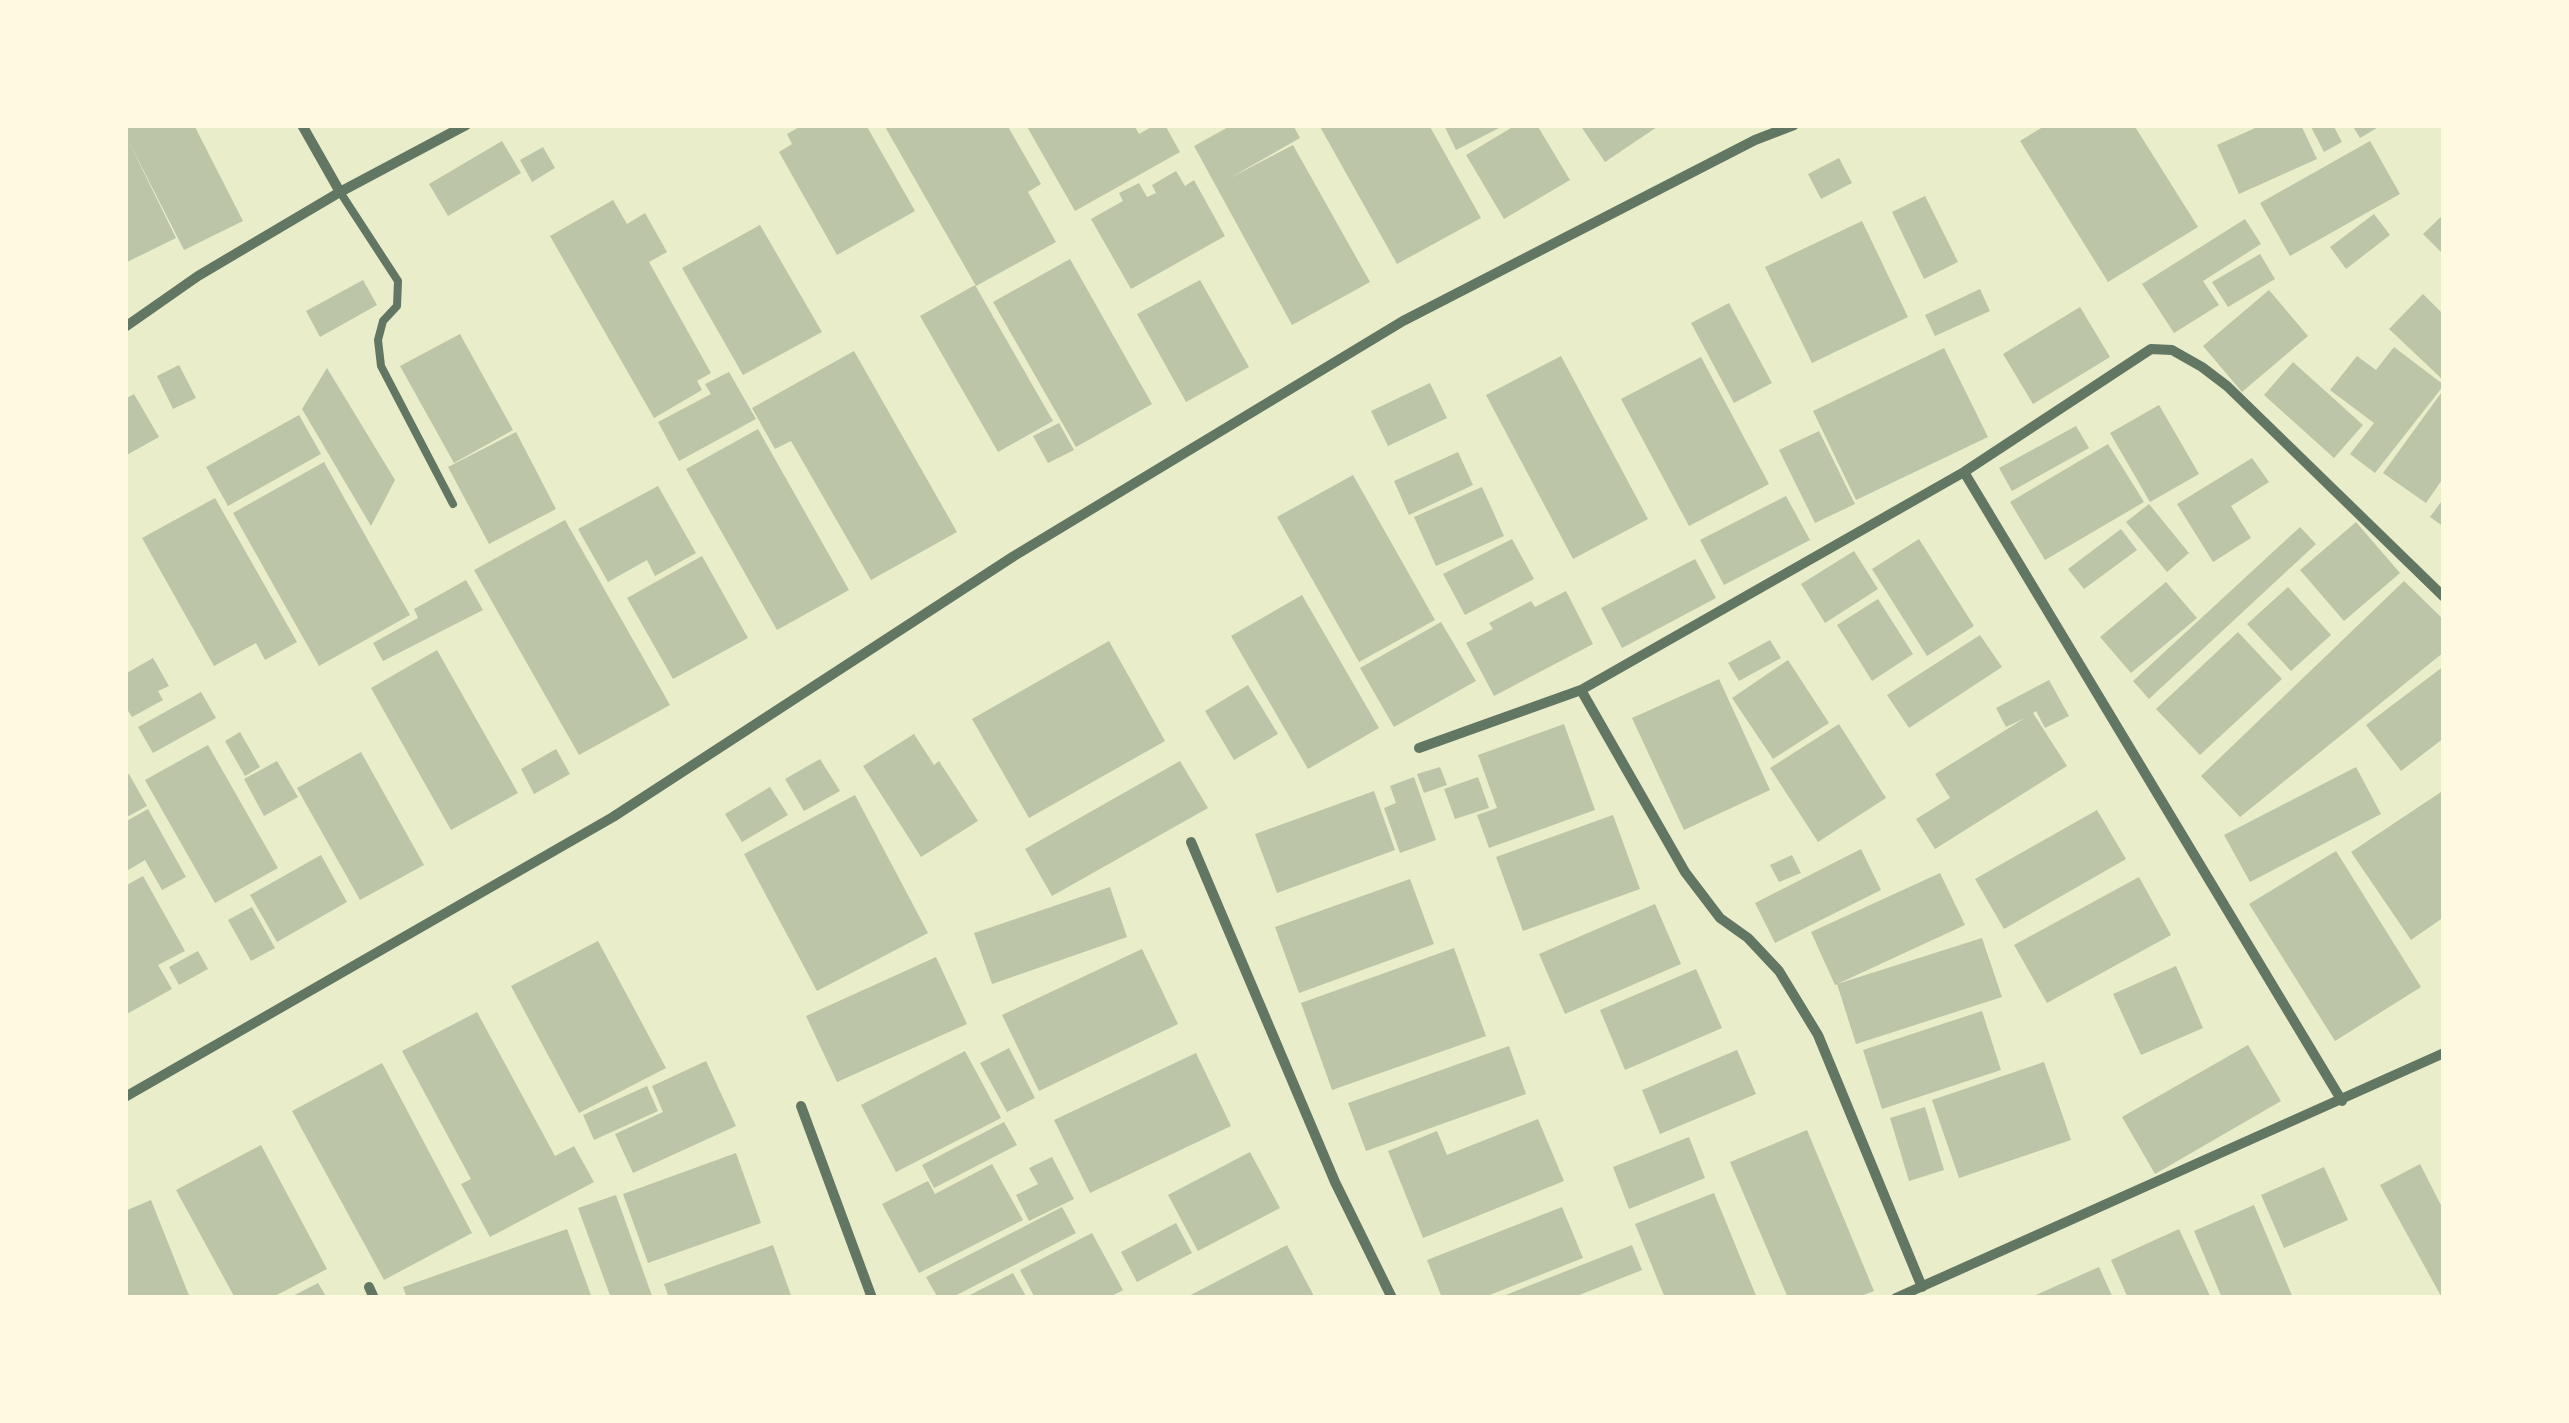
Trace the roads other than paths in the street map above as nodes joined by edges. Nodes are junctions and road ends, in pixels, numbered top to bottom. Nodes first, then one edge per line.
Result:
1 (302, 125) edge
2 (466, 125) edge
3 (1794, 125) edge
4 (340, 192) junction
5 (125, 327) edge
6 (1964, 472) junction
7 (453, 504) dead end
8 (2444, 597) edge
9 (1581, 690) junction
10 (1418, 748) dead end
11 (1191, 842) dead end
12 (2444, 1053) edge
13 (125, 1097) edge
14 (2342, 1101) junction
15 (800, 1106) dead end
16 (1922, 1287) junction
17 (872, 1298) edge
18 (1392, 1298) edge
19 (1896, 1298) edge

1 - 4 street
2 - 4 street
3 - 13 street
4 - 5 street
4 - 7 lane
6 - 8 street
6 - 9 street
6 - 14 street
9 - 10 street
9 - 16 street
11 - 18 street
12 - 14 street
14 - 16 street
15 - 17 street
16 - 19 street

